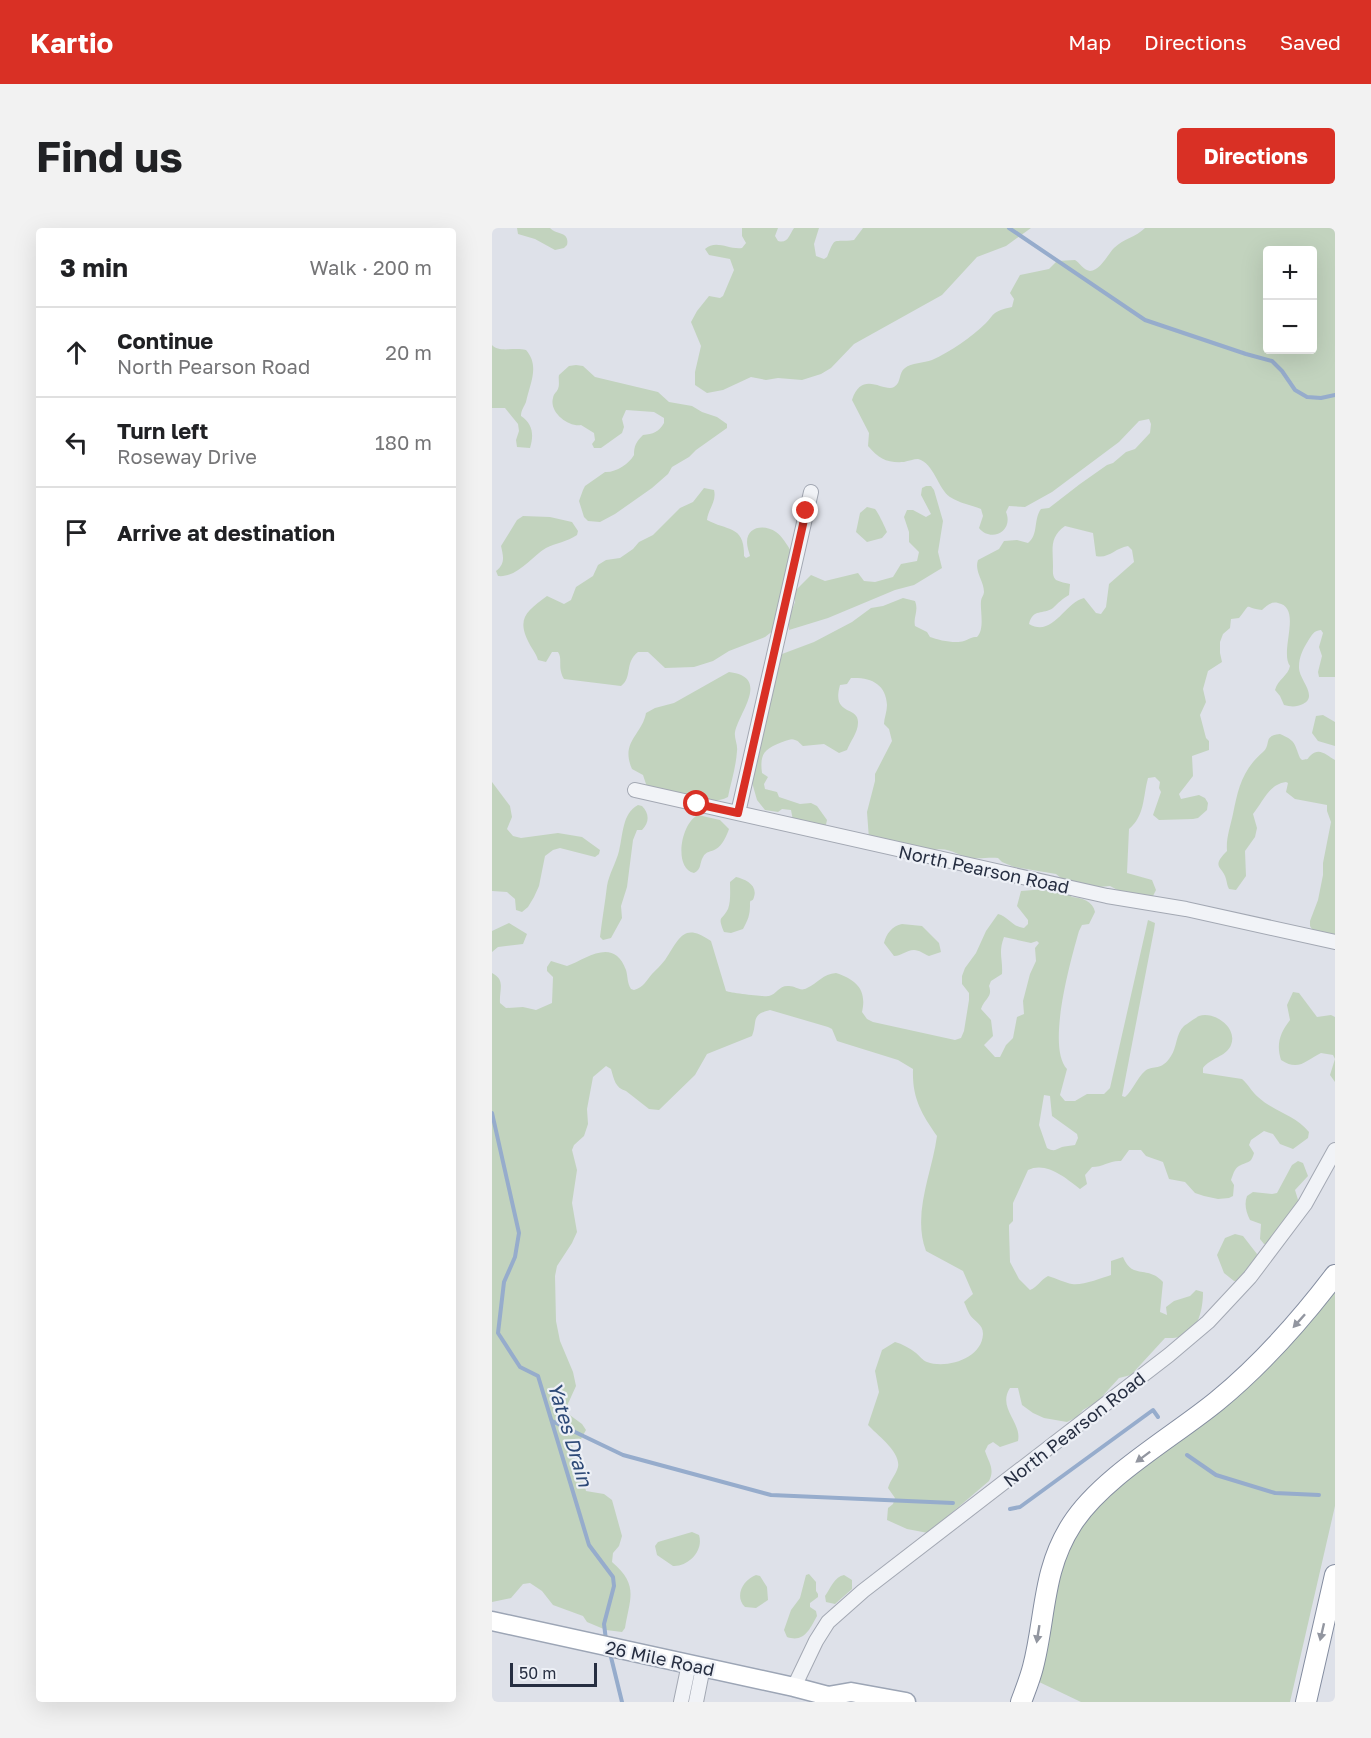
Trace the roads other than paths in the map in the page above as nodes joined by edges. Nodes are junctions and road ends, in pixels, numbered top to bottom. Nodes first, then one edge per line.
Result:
1 (811, 492) dead end
2 (635, 790) dead end
3 (738, 813) junction
4 (1335, 942) edge
5 (1335, 1150) edge
6 (1335, 1275) edge
7 (1335, 1575) edge
8 (492, 1621) edge
9 (696, 1666) junction
10 (794, 1687) junction
11 (833, 1699) edge
12 (681, 1702) edge
13 (696, 1702) edge
14 (906, 1702) edge
15 (1022, 1702) edge
16 (1306, 1702) edge

1 - 3 street
2 - 3 street, North Pearson Road
3 - 4 street, North Pearson Road
5 - 10 street, North Pearson Road
6 -> 15 highway
7 -> 16 highway
8 - 9 main road, 26 Mile Road
9 - 10 main road, 26 Mile Road
9 - 12 street
9 - 13 street
10 - 11 main road, 26 Mile Road
11 - 14 main road, 26 Mile Road

